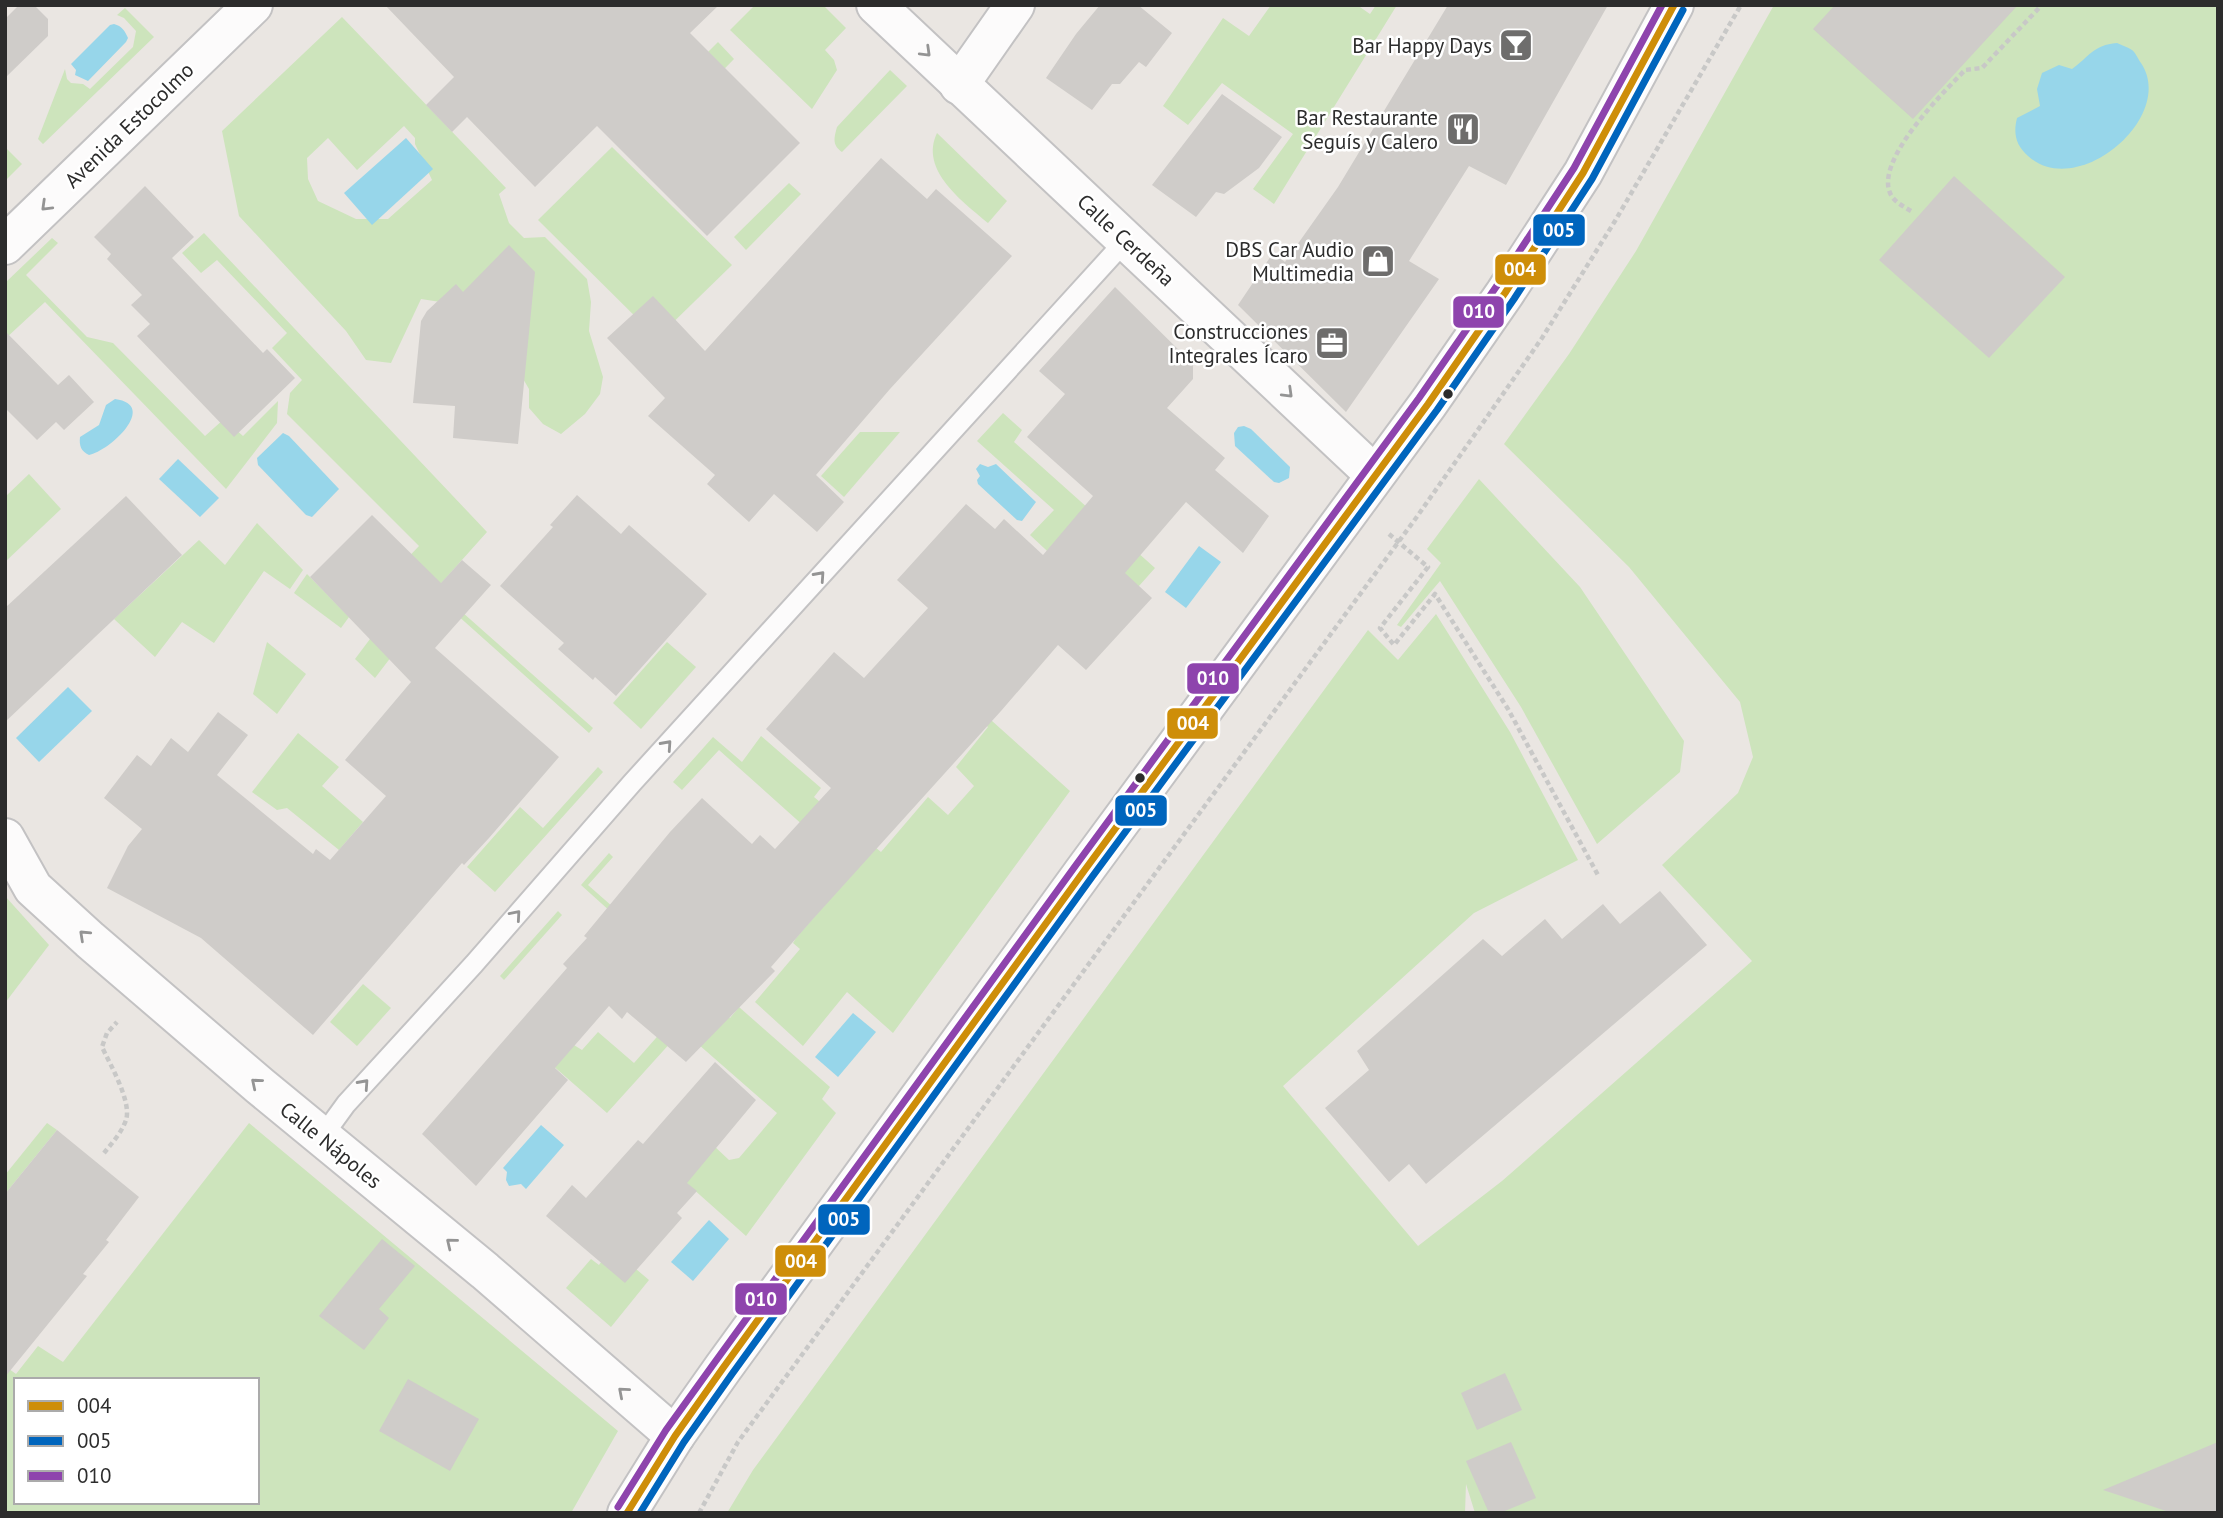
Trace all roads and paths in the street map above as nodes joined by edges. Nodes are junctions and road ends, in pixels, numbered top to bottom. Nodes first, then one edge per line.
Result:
1 (253, 5) edge
2 (876, 5) edge
3 (1015, 5) edge
4 (1674, 5) edge
5 (1741, 5) edge
6 (2039, 5) edge
7 (959, 85) junction
8 (1911, 211) dead end
9 (1126, 239) junction
10 (5, 245) edge
11 (1375, 475) junction
12 (1353, 505) junction
13 (1399, 542) junction
14 (5, 838) edge
15 (1599, 877) dead end
16 (144, 988) junction
17 (322, 1138) junction
18 (104, 1153) dead end
19 (675, 1436) junction
20 (627, 1513) edge
21 (699, 1513) edge

1 -> 10 street, Avenida Estocolmo
2 -> 7 street, Calle Cerdeña
3 - 7 street
4 - 11 street
5 - 13 path
6 - 8 path
7 - 9 street, Calle Cerdeña
9 -> 11 street, Calle Cerdeña
17 -> 9 lane
11 - 12 street
12 - 13 path
12 - 19 street
13 - 15 path
13 - 21 path
16 -> 14 street, Calle Nápoles
17 -> 16 street, Calle Nápoles
16 - 18 path
19 -> 17 street, Calle Nápoles
19 - 20 street

